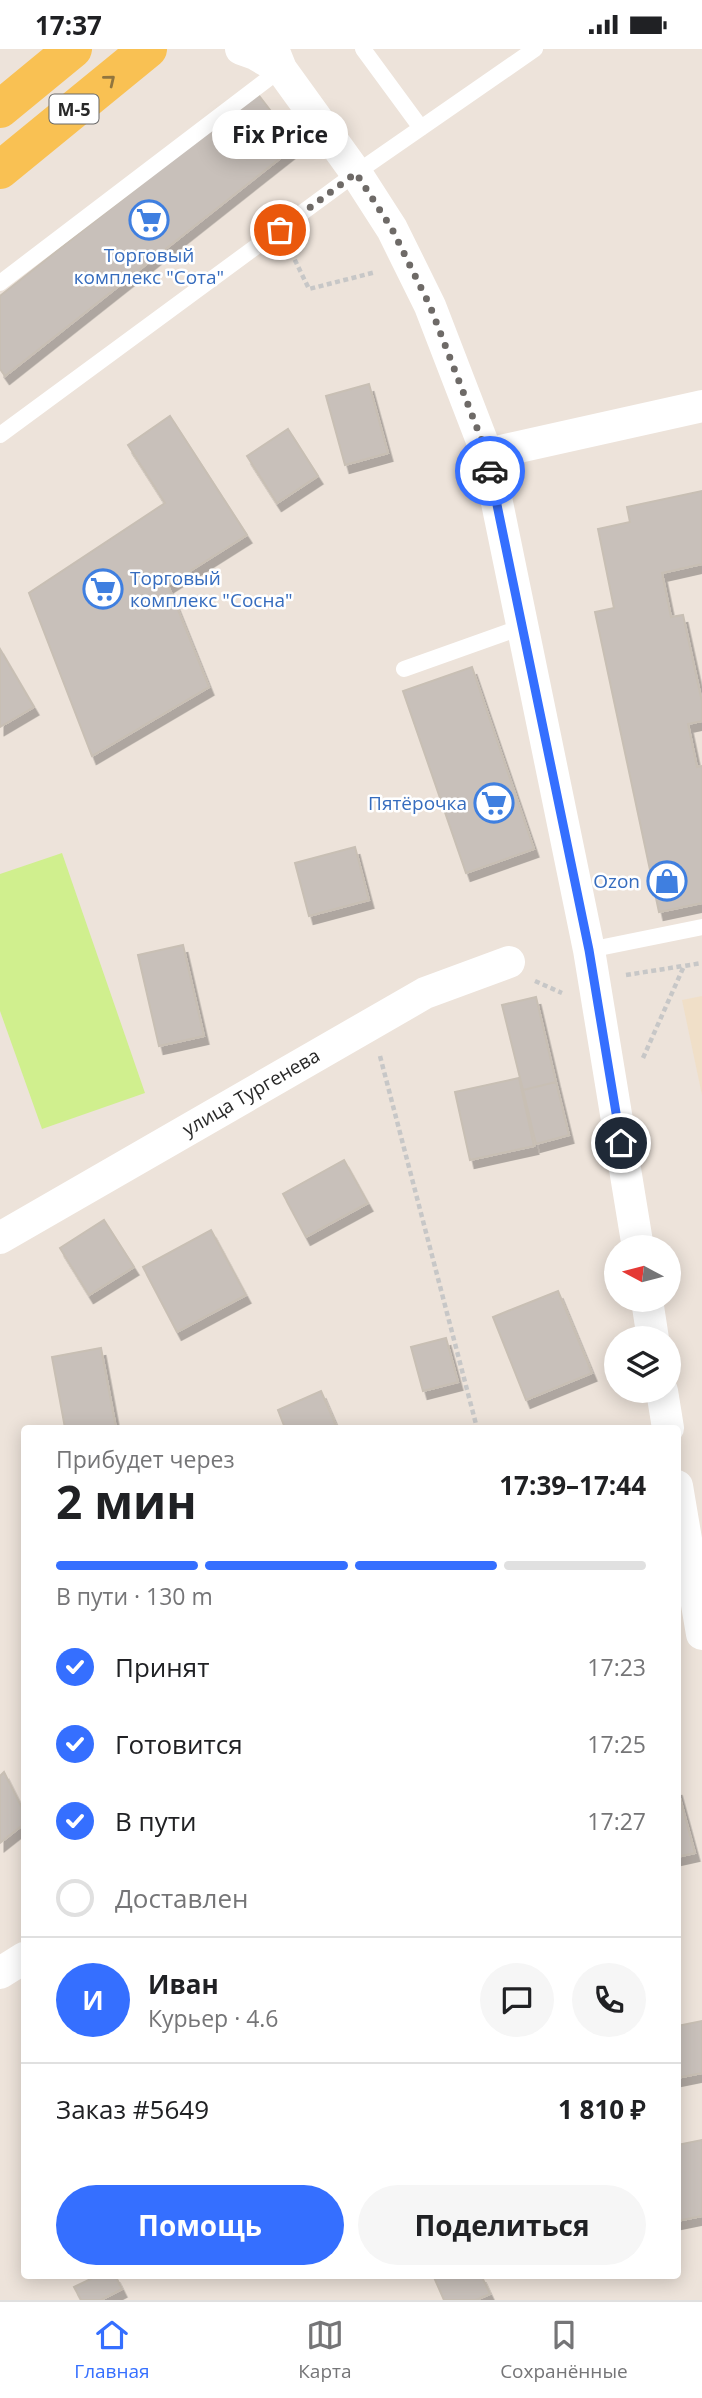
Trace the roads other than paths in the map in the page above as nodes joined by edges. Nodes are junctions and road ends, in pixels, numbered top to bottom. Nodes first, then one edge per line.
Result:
1 (73, 49) edge
2 (148, 49) edge
3 (241, 49) edge
4 (363, 49) edge
5 (535, 49) edge
6 (277, 59) edge
7 (0, 109) edge
8 (421, 128) junction
9 (0, 170) edge
10 (356, 173) junction
11 (0, 283) edge
12 (702, 406) edge
13 (0, 435) edge
14 (487, 454) junction
15 (522, 627) junction
16 (404, 669) dead end
17 (702, 927) edge
18 (589, 950) junction
19 (509, 962) road end
20 (636, 1235) edge
21 (0, 1238) edge
22 (664, 1403) edge
23 (668, 1425) edge
24 (681, 1503) edge
25 (697, 1569) edge
26 (702, 1634) edge
27 (21, 1960) edge
28 (0, 1973) edge

1 - 7 main road, М-5
9 -> 2 main road, М-5
3 - 6 street
4 - 8 lane
5 - 8 lane
6 - 10 street
6 - 11 lane
8 - 10 lane
10 - 13 lane
10 - 14 street
12 - 14 street
14 - 15 street
15 - 16 lane
15 - 18 street
17 - 18 lane
18 - 20 street
19 - 21 street, улица Тургенева
22 - 23 street
24 - 25 street
25 - 26 street
27 - 28 street

